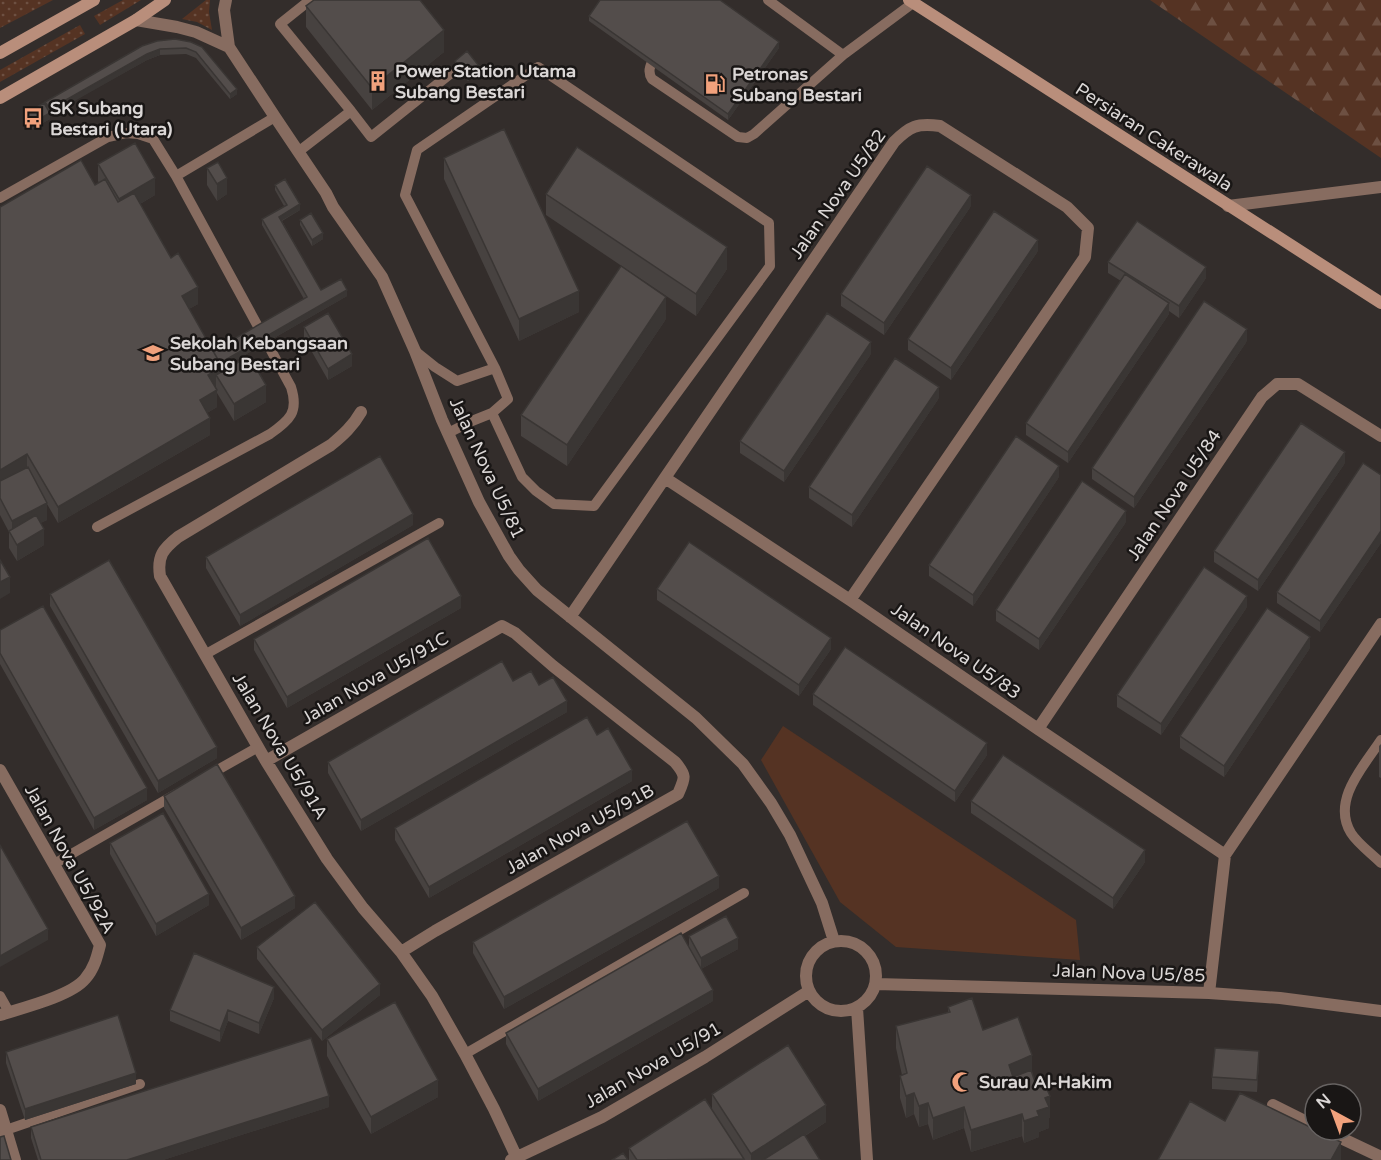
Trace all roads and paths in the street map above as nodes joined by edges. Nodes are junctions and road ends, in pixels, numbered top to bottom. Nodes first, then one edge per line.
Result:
1 (94, 0) edge
2 (165, 0) edge
3 (226, 0) edge
4 (310, 0) edge
5 (768, 0) edge
6 (911, 2) edge
7 (136, 20) junction
8 (664, 39) edge
9 (229, 47) junction
10 (0, 53) edge
11 (843, 55) junction
12 (450, 74) dead end
13 (0, 98) edge
14 (351, 111) junction
15 (275, 117) junction
16 (298, 152) junction
17 (176, 176) junction
18 (1381, 187) edge
19 (0, 198) edge
20 (1228, 206) junction
21 (1381, 303) edge
22 (415, 351) junction
23 (495, 368) junction
24 (361, 412) dead end
25 (492, 413) junction
26 (448, 433) junction
27 (1381, 436) edge
28 (665, 478) junction
29 (439, 523) dead end
30 (97, 527) dead end
31 (850, 600) junction
32 (570, 617) junction
33 (1381, 624) edge
34 (502, 626) joint
35 (206, 654) junction
36 (1038, 729) junction
37 (1381, 740) edge
38 (258, 747) junction
39 (266, 761) junction
40 (0, 770) edge
41 (197, 782) edge
42 (186, 788) edge
43 (1225, 855) junction
44 (1381, 863) edge
45 (54, 864) junction
46 (744, 894) dead end
47 (834, 941) junction
48 (401, 952) junction
49 (876, 984) junction
50 (808, 992) junction
51 (1209, 993) junction
52 (0, 996) edge
53 (856, 1008) junction
54 (1381, 1011) edge
55 (5, 1014) edge
56 (465, 1054) junction
57 (140, 1084) dead end
58 (1273, 1105) dead end
59 (0, 1110) edge
60 (1303, 1120) edge
61 (3, 1131) edge
62 (1349, 1142) edge
63 (1381, 1157) edge
64 (514, 1159) edge
65 (15, 1160) edge
66 (867, 1160) edge

1 - 10 street
2 - 7 street
3 - 9 street
4 - 14 lane
5 - 11 lane
6 - 11 lane
6 - 20 street, Persiaran Cakerawala
7 - 9 street
7 - 13 street
8 - 11 lane
9 - 15 street, Jalan Nova U5/81
12 - 14 lane
14 - 16 lane
15 - 16 street, Jalan Nova U5/81
15 - 17 lane
16 - 22 street, Jalan Nova U5/81
17 - 19 lane
17 - 30 lane
18 - 20 street
20 - 21 street, Persiaran Cakerawala
22 - 23 lane
22 - 26 street, Jalan Nova U5/81
23 - 25 lane
23 - 25 lane
24 - 35 street, Jalan Nova U5/91A
25 - 26 lane
26 - 32 street, Jalan Nova U5/81
27 - 36 street, Jalan Nova U5/84
28 - 31 street, Jalan Nova U5/83
28 - 31 street, Jalan Nova U5/82
28 - 32 street, Jalan Nova U5/82
29 - 35 lane
31 - 36 street, Jalan Nova U5/83
32 - 47 street, Jalan Nova U5/81
33 - 43 street
34 - 39 street, Jalan Nova U5/91C
34 - 48 street, Jalan Nova U5/91B
35 - 38 street, Jalan Nova U5/91A
36 - 43 street, Jalan Nova U5/83
37 - 44 lane
38 - 39 street, Jalan Nova U5/91A
38 - 41 lane
39 - 48 street, Jalan Nova U5/91A
40 - 45 street, Jalan Nova U5/92A
42 - 45 lane
43 - 51 street
45 - 55 street, Jalan Nova U5/92A
46 - 56 lane
47 - 49 street
47 - 50 street
48 - 56 street, Jalan Nova U5/91A
49 - 51 street, Jalan Nova U5/85
49 - 53 street
50 - 53 street
50 - 64 street, Jalan Nova U5/91
51 - 54 street, Jalan Nova U5/85
52 - 55 lane
53 - 66 street
56 - 64 street, Jalan Nova U5/91A
57 - 61 lane
58 - 60 street
59 - 61 street
61 - 65 street
62 - 63 street

